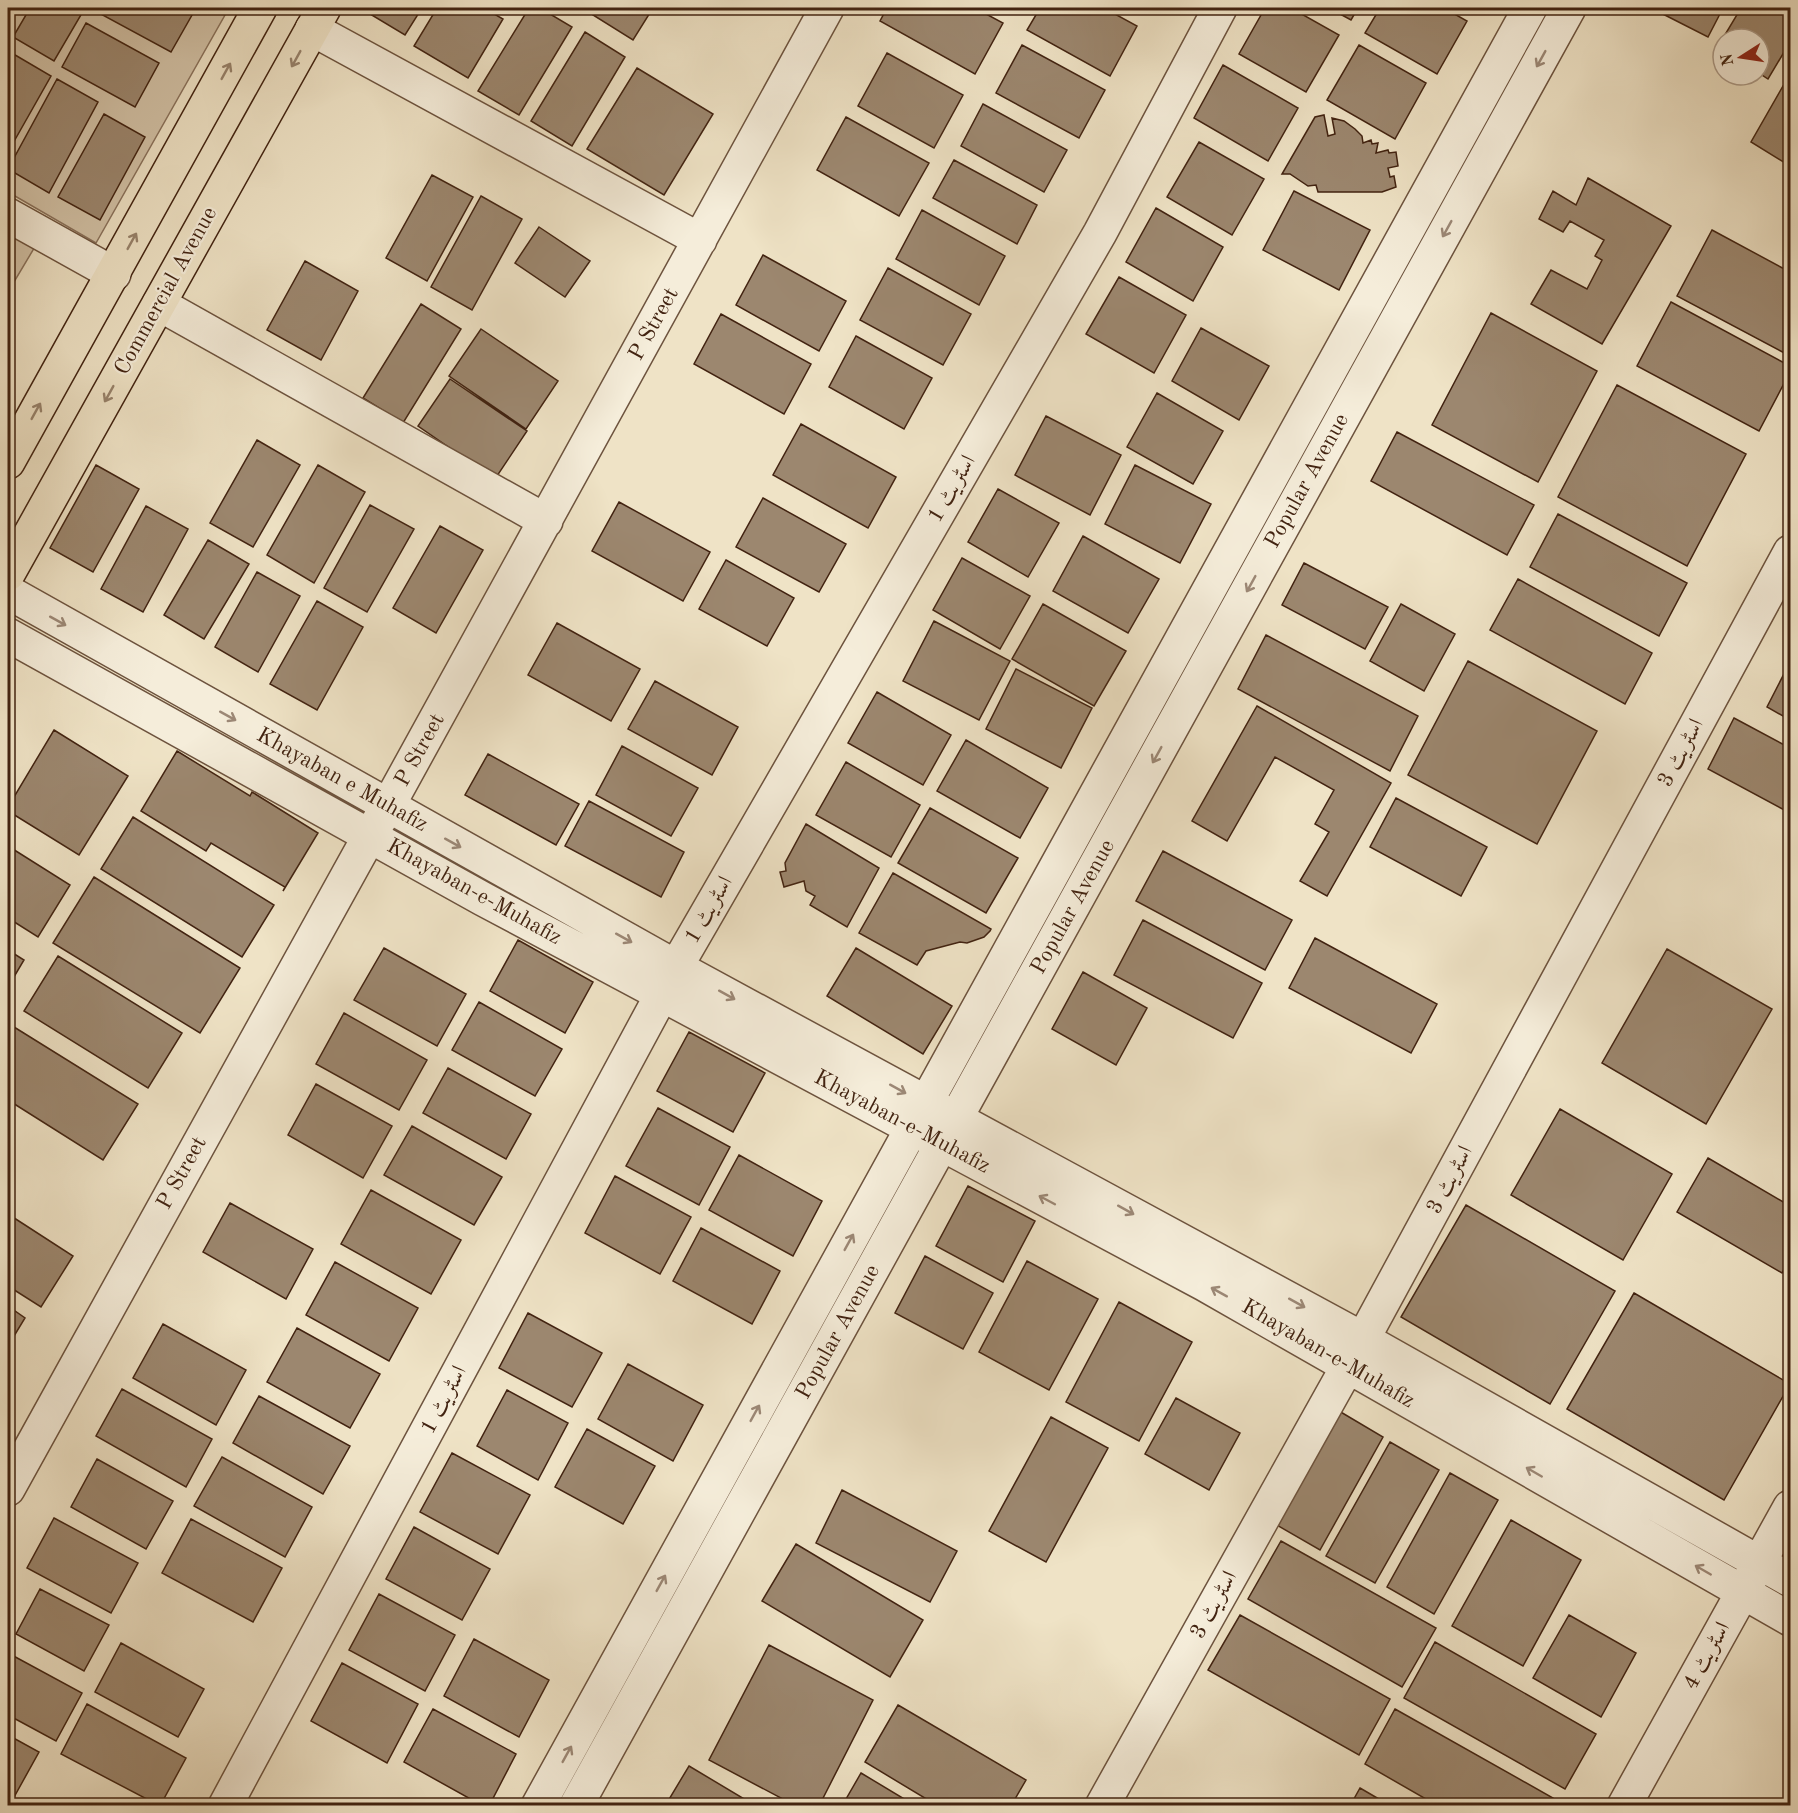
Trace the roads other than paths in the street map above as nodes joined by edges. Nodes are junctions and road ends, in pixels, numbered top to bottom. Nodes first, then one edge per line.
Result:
1 (260, 8) edge
2 (827, 8) edge
3 (1220, 8) edge
4 (1530, 8) edge
5 (1569, 8) edge
6 (318, 18) edge
7 (8, 215) edge
8 (700, 240) junction
9 (114, 274) junction
10 (159, 303) junction
11 (8, 462) edge
12 (546, 521) junction
13 (1791, 552) edge
14 (8, 574) edge
15 (8, 592) edge
16 (8, 635) edge
17 (388, 807) junction
18 (370, 835) junction
19 (669, 981) junction
20 (919, 1116) junction
21 (950, 1131) junction
22 (1356, 1352) junction
23 (8, 1489) edge
24 (1791, 1507) edge
25 (1759, 1563) junction
26 (1791, 1580) edge
27 (1743, 1593) junction
28 (1791, 1619) edge
29 (225, 1806) edge
30 (538, 1806) edge
31 (576, 1806) edge
32 (1102, 1806) edge
33 (1624, 1806) edge

9 -> 1 main road
2 - 8 street, P Street
3 - 19 street, اسٹریٹ 1
4 - 20 street, Popular Avenue
5 -> 21 street, Popular Avenue
6 - 8 street
6 -> 10 main road, Commercial Avenue
7 - 9 street
8 - 12 street, P Street
11 -> 9 main road
10 - 12 street
10 -> 14 main road, Commercial Avenue
12 - 17 street, P Street
13 - 22 street, اسٹریٹ 3
15 -> 17 street, Khayaban e Muhafiz
16 - 18 street, Khayaban-e-Muhafiz
17 - 18 street, P Street
17 -> 19 street, Khayaban e Muhafiz
18 - 19 street, Khayaban-e-Muhafiz
18 - 23 street, P Street
19 - 20 street, Khayaban-e-Muhafiz
19 - 29 street, اسٹریٹ 1
20 - 21 street, Khayaban-e-Muhafiz
30 -> 20 street, Popular Avenue
21 - 22 street, Khayaban-e-Muhafiz
21 - 31 street, Popular Avenue
22 - 25 street, Khayaban-e-Muhafiz
27 -> 22 street, Khayaban-e-Muhafiz
22 - 32 street, اسٹریٹ 3
24 - 25 street, اسٹریٹ 4
25 - 26 street, Khayaban-e-Muhafiz
25 - 27 street, اسٹریٹ 4
27 - 28 street, Khayaban-e-Muhafiz
27 - 33 street, اسٹریٹ 4

